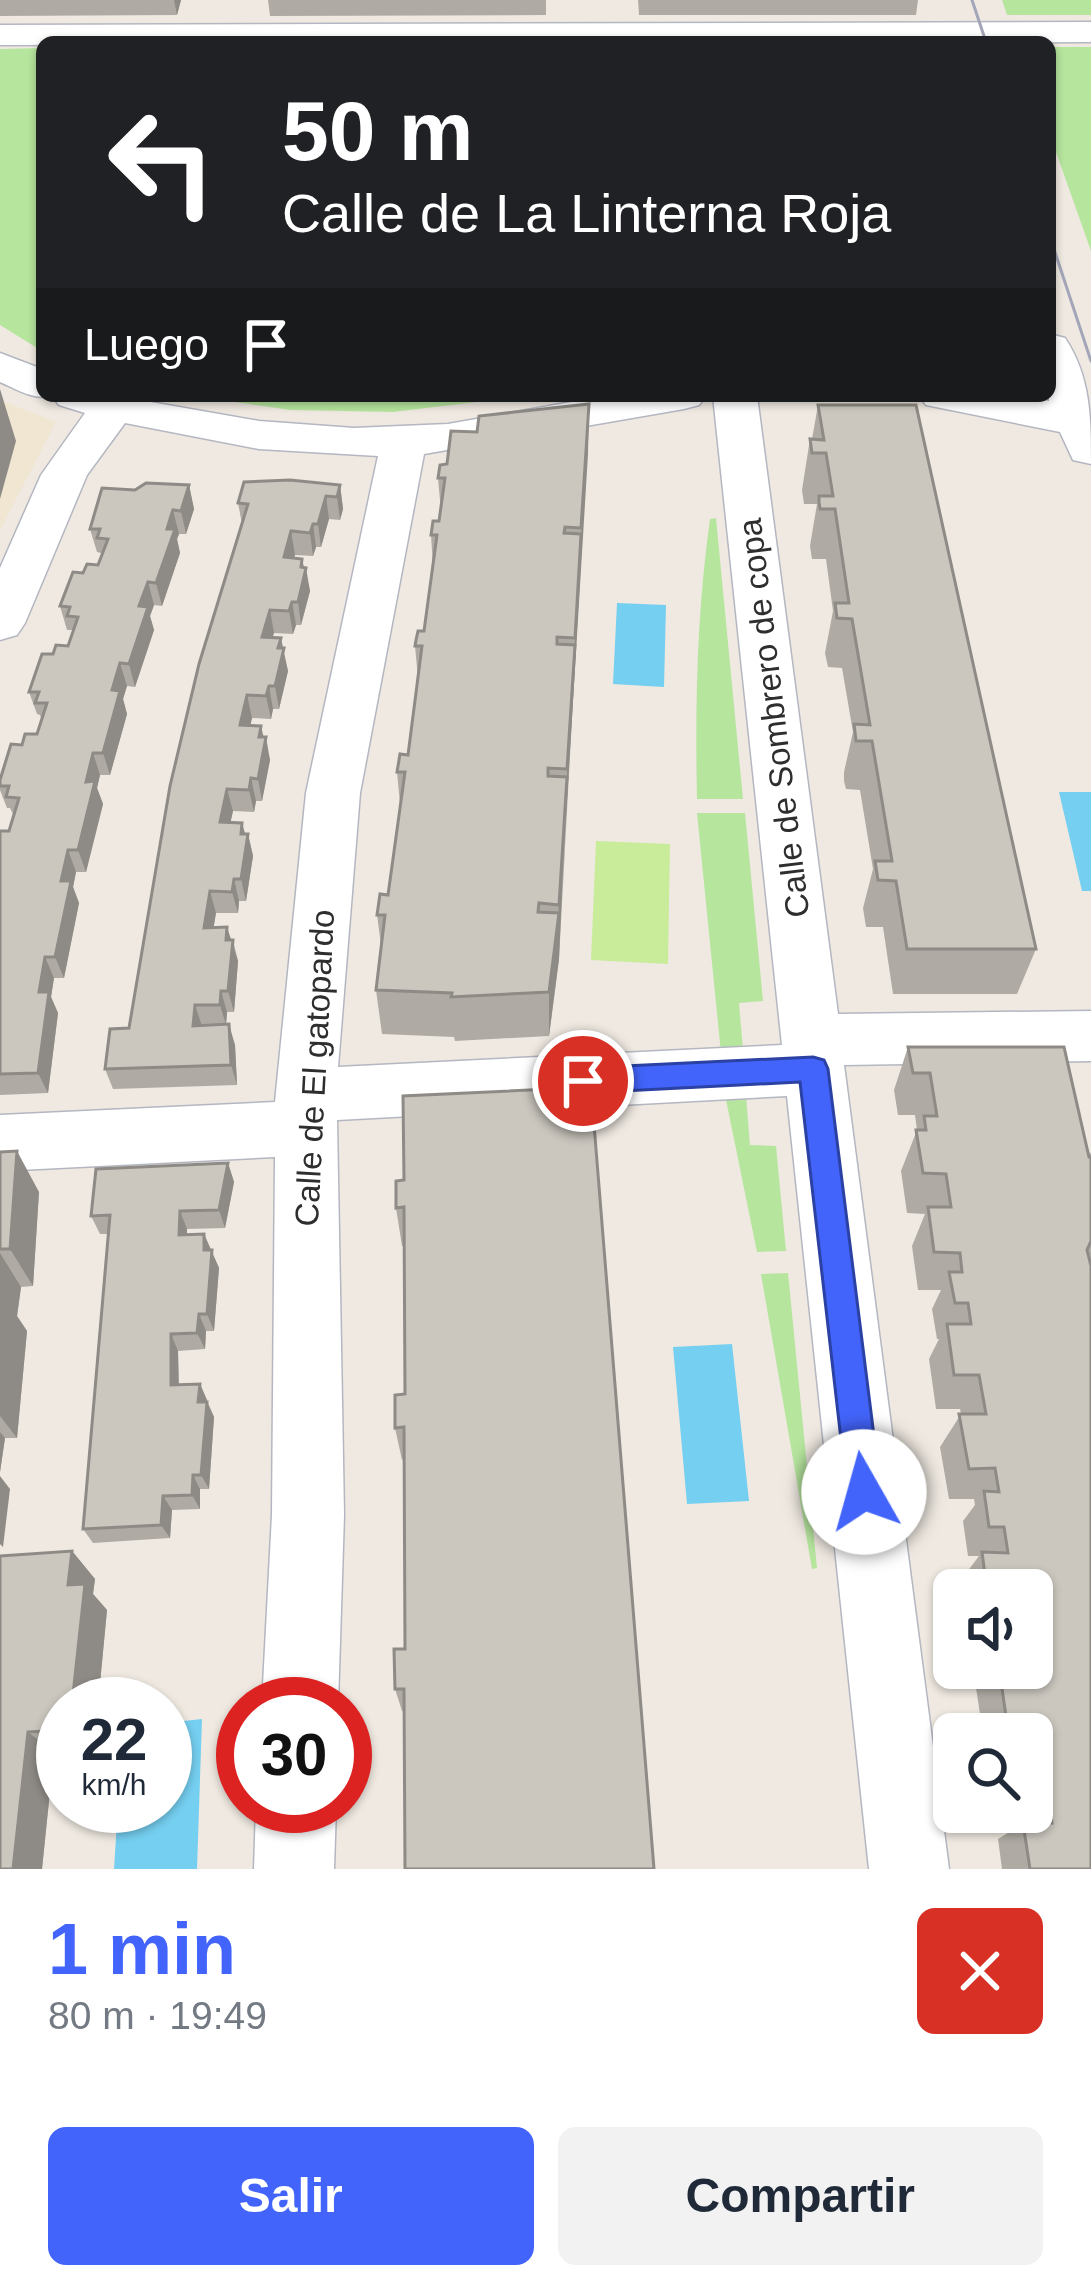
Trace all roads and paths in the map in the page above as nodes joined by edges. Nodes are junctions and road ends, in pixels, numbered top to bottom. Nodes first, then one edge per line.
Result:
1 (229, 0) edge
2 (589, 17) edge
3 (952, 25) edge
4 (1091, 32) edge
5 (0, 35) edge
6 (73, 36) edge
7 (220, 36) edge
8 (254, 36) edge
9 (1056, 361) edge
10 (0, 365) edge
11 (36, 382) edge
12 (104, 402) edge
13 (113, 402) edge
14 (652, 402) edge
15 (736, 402) edge
16 (963, 402) edge
17 (1087, 435) edge
18 (404, 440) junction
19 (0, 623) edge
20 (1091, 1036) edge
21 (812, 1054) junction
22 (306, 1111) junction
23 (0, 1143) edge
24 (301, 1677) edge
25 (295, 1833) edge
26 (294, 1869) edge
27 (909, 1869) edge

1 - 7 street
2 - 3 street
2 - 8 street
3 - 4 street
5 - 6 street
9 - 17 street
10 - 11 street
12 - 19 street
13 - 18 street
14 - 18 street
15 - 21 street, Calle de Sombrero de copa
16 - 17 street
18 - 22 street, Calle de El gatopardo
20 - 21 street
21 - 22 street
21 - 27 street, Calle de Sombrero de copa
22 - 23 street
22 - 24 street, Calle de El gatopardo
25 - 26 street

